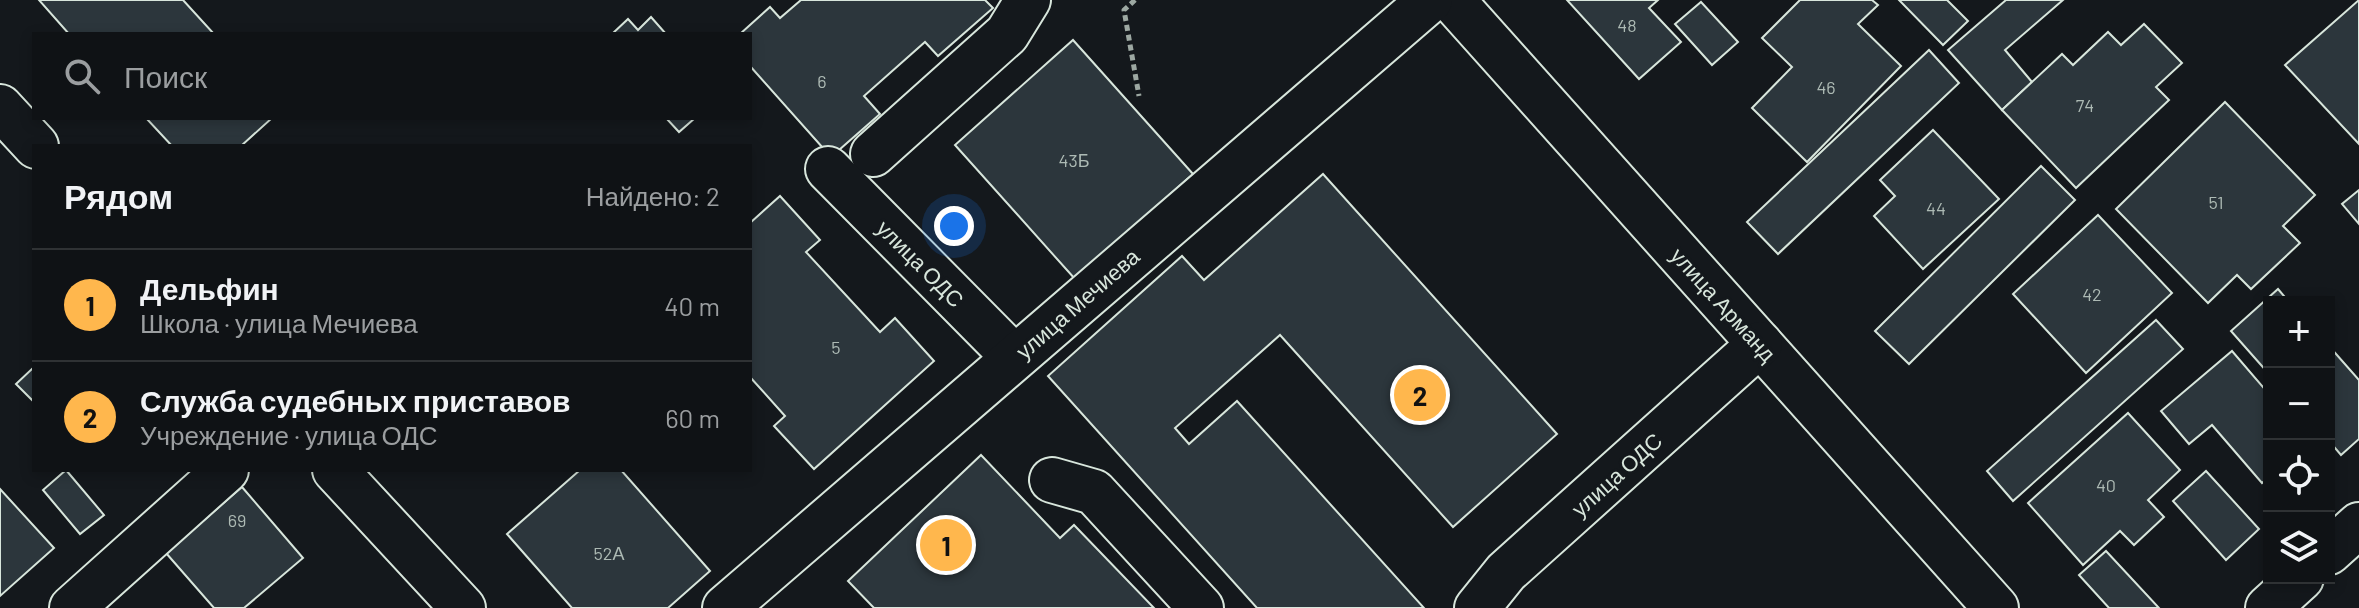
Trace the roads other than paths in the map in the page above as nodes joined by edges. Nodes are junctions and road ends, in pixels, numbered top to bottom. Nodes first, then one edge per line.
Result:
1 (1028, 0) edge
2 (1430, 0) edge
3 (1452, 0) edge
4 (0, 107) edge
5 (34, 144) edge
6 (873, 154) dead end
7 (828, 169) dead end
8 (1760, 344) junction
9 (1014, 357) junction
10 (224, 472) edge
11 (337, 472) edge
12 (1052, 480) dead end
13 (2359, 525) edge
14 (2335, 547) edge
15 (2294, 584) edge
16 (72, 608) edge
17 (463, 608) edge
18 (725, 608) edge
19 (1201, 608) edge
20 (1477, 608) edge
21 (1996, 608) edge
22 (2268, 608) edge

1 - 6 street
2 - 9 street, улица Мечиева
3 - 8 street, улица Арманд
4 - 5 street
7 - 9 street, улица ОДС
8 - 20 street, улица ОДС
8 - 21 street, улица Арманд
9 - 18 street, улица Мечиева
10 - 16 street
11 - 17 street
12 - 19 street
13 - 14 street
15 - 22 street

